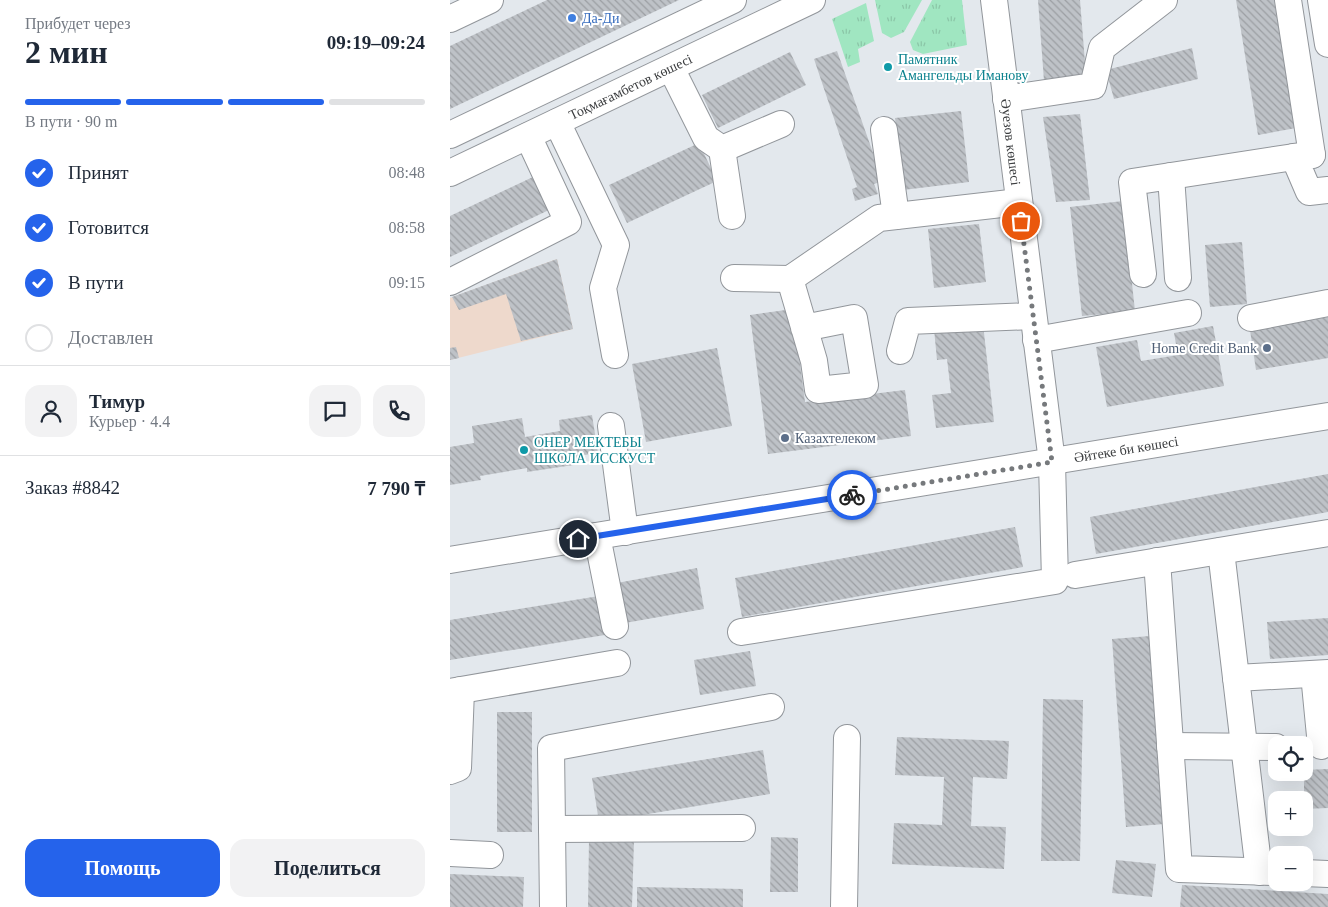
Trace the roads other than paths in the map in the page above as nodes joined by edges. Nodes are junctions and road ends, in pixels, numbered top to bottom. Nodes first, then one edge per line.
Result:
1 (812, 0) edge
2 (994, 0) edge
3 (1164, 0) edge
4 (1288, 0) edge
5 (1321, 0) edge
6 (730, 1) edge
7 (480, 2) edge
8 (450, 19) edge
9 (1328, 44) edge
10 (671, 68) junction
11 (1006, 99) junction
12 (557, 122) junction
13 (781, 124) dead end
14 (884, 130) dead end
15 (450, 135) edge
16 (528, 136) junction
17 (722, 149) junction
18 (1312, 155) edge
19 (450, 173) edge
20 (1171, 176) junction
21 (1328, 190) edge
22 (1019, 202) junction
23 (732, 216) dead end
24 (896, 216) junction
25 (1143, 274) dead end
26 (734, 278) dead end
27 (1178, 278) dead end
28 (790, 279) junction
29 (450, 282) edge
30 (1328, 304) edge
31 (1188, 313) dead end
32 (1251, 318) dead end
33 (804, 328) dead end
34 (1035, 328) junction
35 (900, 351) dead end
36 (615, 355) dead end
37 (1328, 416) edge
38 (611, 426) dead end
39 (1052, 462) junction
40 (625, 532) junction
41 (1328, 533) edge
42 (597, 536) junction
43 (1221, 551) junction
44 (450, 560) edge
45 (1157, 561) junction
46 (1075, 575) dead end
47 (615, 626) dead end
48 (741, 632) dead end
49 (617, 663) dead end
50 (1321, 674) edge
51 (1236, 678) junction
52 (455, 691) edge
53 (771, 707) dead end
54 (847, 738) dead end
55 (1170, 746) junction
56 (1317, 746) edge
57 (1244, 747) junction
58 (1268, 747) edge
59 (450, 771) edge
60 (742, 828) dead end
61 (552, 829) junction
62 (450, 853) edge
63 (490, 855) dead end
64 (1268, 872) edge
65 (1313, 873) edge
66 (1328, 874) edge
67 (553, 907) edge
68 (844, 907) edge

1 - 10 street, Тоқмағамбетов көшесі
2 - 11 street, Әуезов көшесі
3 - 11 street
4 - 18 street
5 - 9 street
6 - 15 street
7 - 8 street
10 - 12 street, Тоқмағамбетов көшесі
10 - 17 street
11 - 22 street, Әуезов көшесі
12 - 16 street, Тоқмағамбетов көшесі
12 - 36 street
13 - 17 street
14 - 24 street
16 - 19 street, Тоқмағамбетов көшесі
16 - 29 street
17 - 23 street
18 - 20 street
18 - 21 street
20 - 25 street
20 - 27 street
22 - 24 street
22 - 34 street, Әуезов көшесі
24 - 28 street
26 - 28 street
28 - 33 street
30 - 32 street
31 - 34 street
34 - 35 street
34 - 39 street, Әуезов көшесі
37 - 39 street, Әйтеке би көшесі
38 - 40 street
39 - 40 street, Әйтеке би көшесі
39 - 48 street, Әуезов көшесі
40 - 42 street, Әйтеке би көшесі
41 - 43 street
42 - 44 street, Әйтеке би көшесі
42 - 47 street
43 - 45 street
43 - 51 street
45 - 46 street
45 - 55 street
49 - 52 street
50 - 51 street
50 - 56 street
51 - 57 street
52 - 59 street
53 - 61 street
54 - 68 street
55 - 57 street
55 - 64 street
57 - 58 street
57 - 64 street
60 - 61 street
61 - 67 street
62 - 63 street
65 - 66 street

